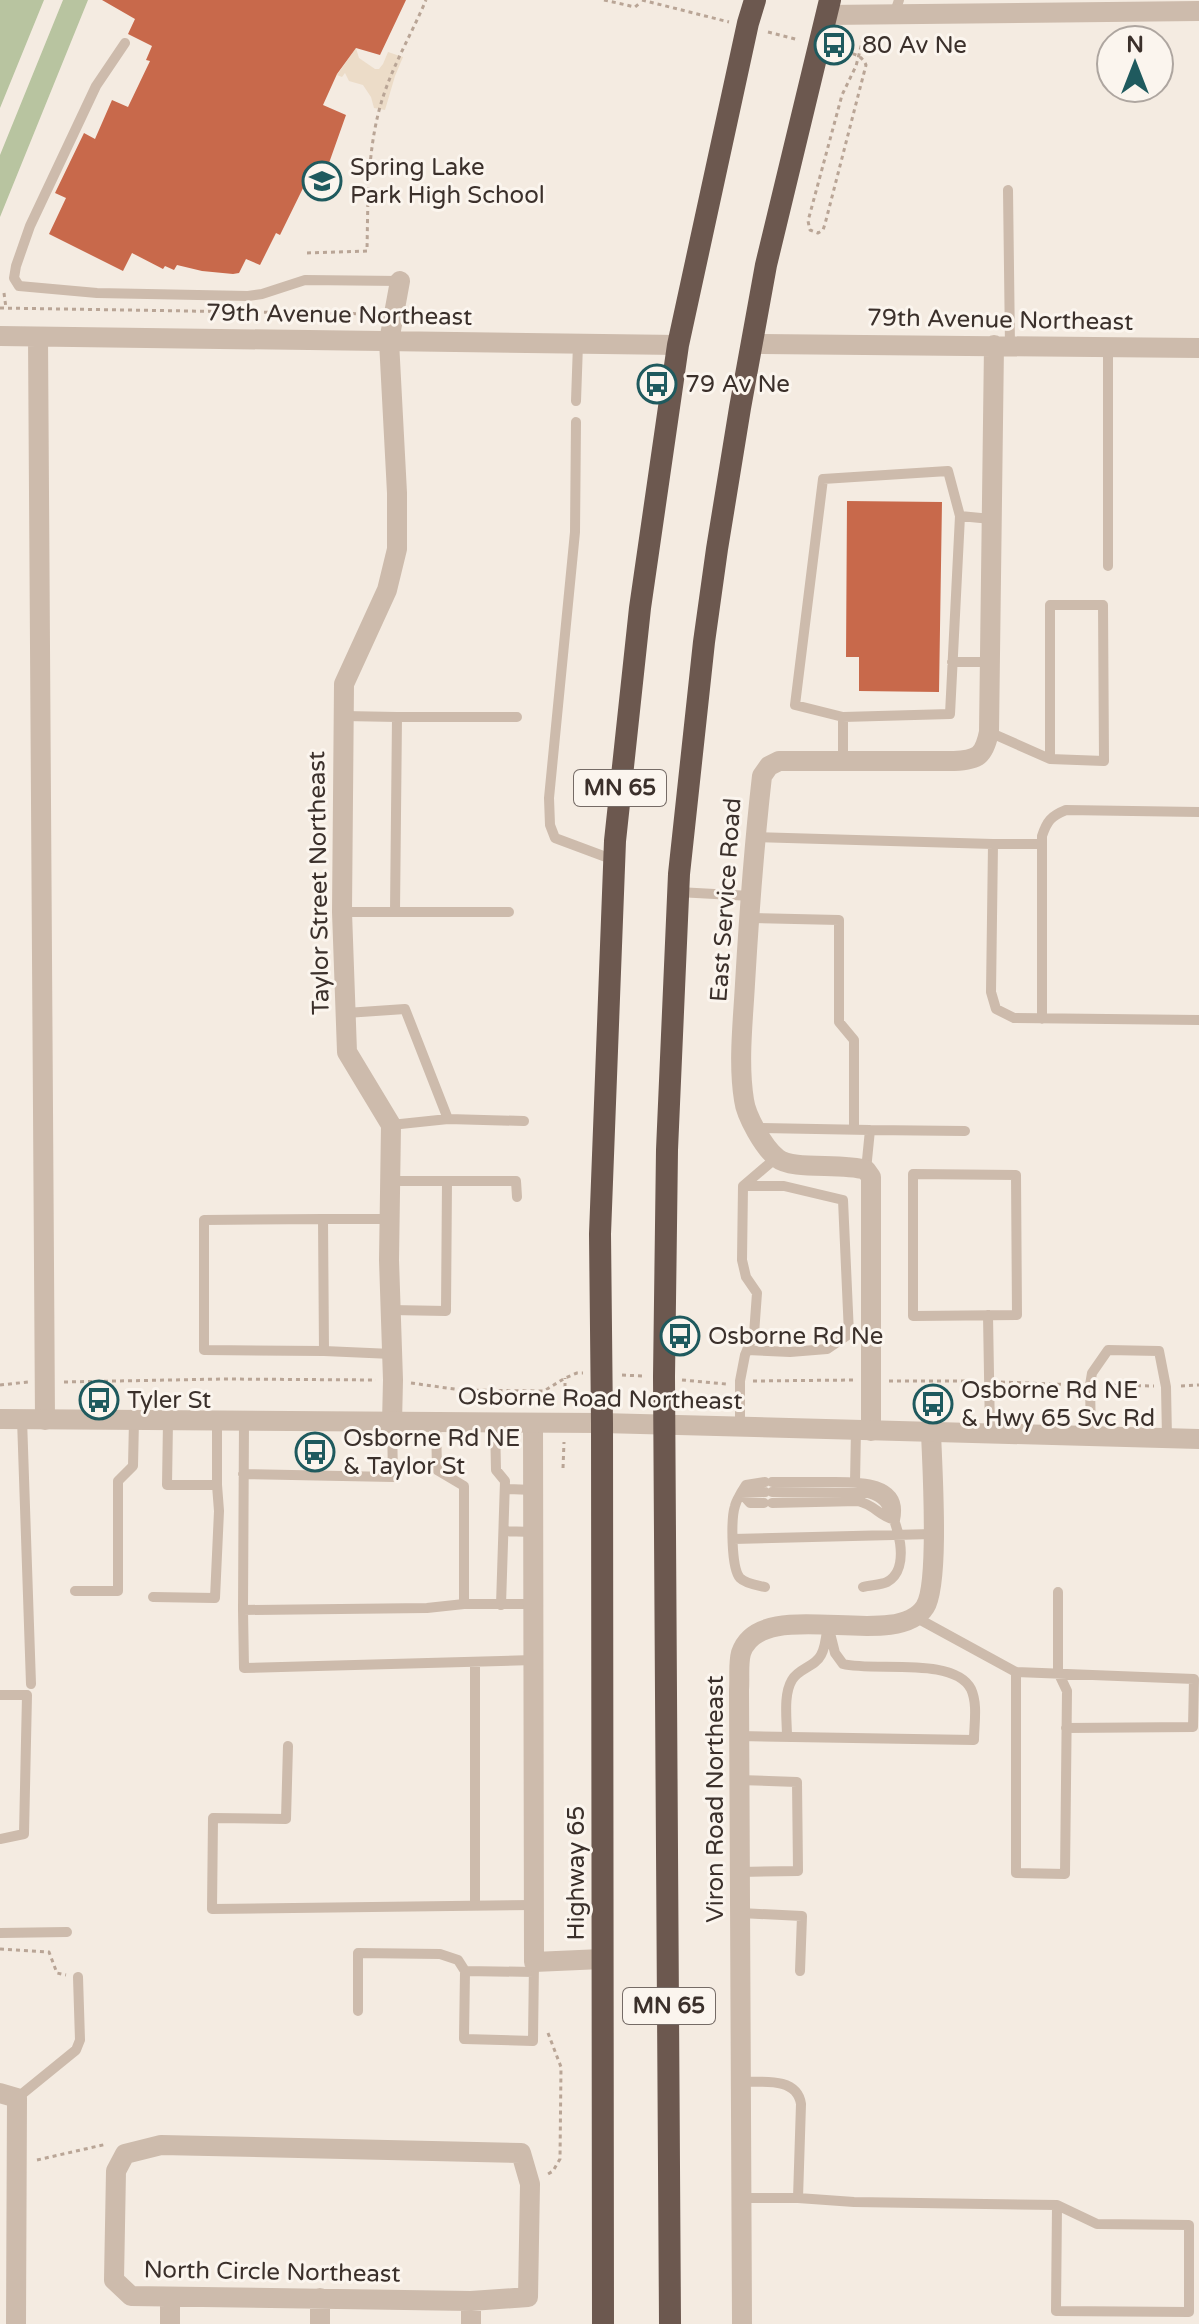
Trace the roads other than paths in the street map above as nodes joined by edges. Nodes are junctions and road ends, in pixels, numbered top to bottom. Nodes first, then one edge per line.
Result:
1 (755, 0) edge
2 (996, 7) edge
3 (828, 8) edge
4 (896, 8) edge
5 (1199, 11) edge
6 (125, 43) dead end
7 (1008, 190) dead end
8 (400, 281) joint
9 (0, 336) edge
10 (38, 337) junction
11 (389, 341) junction
12 (578, 344) junction
13 (752, 344) junction
14 (678, 345) junction
15 (1002, 346) junction
16 (1108, 347) junction
17 (1199, 348) edge
18 (576, 401) dead end
19 (576, 422) dead end
20 (960, 516) junction
21 (991, 519) junction
22 (1108, 566) dead end
23 (952, 662) junction
24 (990, 662) junction
25 (344, 716) junction
26 (397, 717) junction
27 (517, 717) dead end
28 (843, 717) junction
29 (989, 732) junction
30 (1050, 759) junction
31 (843, 761) junction
32 (1199, 812) edge
33 (755, 837) junction
34 (993, 844) junction
35 (1042, 844) junction
36 (614, 860) junction
37 (678, 892) junction
38 (751, 896) junction
39 (342, 912) junction
40 (395, 912) junction
41 (509, 912) dead end
42 (749, 918) junction
43 (346, 1013) junction
44 (1042, 1019) junction
45 (1199, 1020) edge
46 (448, 1119) junction
47 (524, 1121) dead end
48 (391, 1125) junction
49 (755, 1128) junction
50 (854, 1130) junction
51 (870, 1130) junction
52 (965, 1131) dead end
53 (776, 1158) junction
54 (866, 1170) junction
55 (390, 1181) junction
56 (447, 1181) junction
57 (743, 1186) junction
58 (517, 1197) dead end
59 (323, 1219) junction
60 (390, 1219) junction
61 (846, 1301) junction
62 (872, 1302) junction
63 (391, 1310) junction
64 (988, 1315) junction
65 (747, 1350) junction
66 (324, 1351) junction
67 (392, 1354) junction
68 (0, 1419) edge
69 (22, 1419) junction
70 (45, 1420) junction
71 (134, 1420) junction
72 (168, 1421) junction
73 (217, 1421) junction
74 (244, 1421) junction
75 (392, 1423) junction
76 (436, 1423) junction
77 (495, 1423) junction
78 (533, 1423) junction
79 (602, 1423) junction
80 (664, 1425) junction
81 (740, 1427) junction
82 (864, 1430) junction
83 (931, 1432) junction
84 (990, 1434) junction
85 (1091, 1436) junction
86 (1167, 1438) junction
87 (1199, 1439) edge
88 (243, 1474) junction
89 (855, 1482) junction
90 (217, 1485) junction
91 (505, 1489) junction
92 (533, 1490) junction
93 (768, 1492) junction
94 (895, 1520) junction
95 (504, 1531) junction
96 (533, 1532) junction
97 (933, 1534) junction
98 (898, 1535) junction
99 (733, 1539) junction
100 (765, 1587) dead end
101 (863, 1587) dead end
102 (75, 1591) dead end
103 (1058, 1592) dead end
104 (153, 1597) dead end
105 (464, 1604) junction
106 (533, 1604) junction
107 (501, 1605) junction
108 (243, 1610) junction
109 (917, 1618) junction
110 (828, 1625) junction
111 (533, 1660) junction
112 (475, 1662) junction
113 (816, 1662) junction
114 (841, 1662) junction
115 (1016, 1672) junction
116 (1058, 1672) junction
117 (31, 1684) dead end
118 (0, 1695) edge
119 (1066, 1728) junction
120 (739, 1736) junction
121 (787, 1737) junction
122 (288, 1746) dead end
123 (739, 1780) junction
124 (0, 1839) edge
125 (740, 1872) junction
126 (534, 1905) junction
127 (475, 1906) junction
128 (741, 1913) junction
129 (67, 1932) dead end
130 (0, 1933) edge
131 (602, 1959) junction
132 (534, 1967) junction
133 (465, 1971) junction
134 (800, 1971) dead end
135 (78, 1977) road end
136 (358, 2011) dead end
137 (742, 2082) junction
138 (8, 2095) edge
139 (742, 2198) junction
140 (798, 2198) junction
141 (1057, 2205) junction
142 (170, 2298) junction
143 (320, 2298) junction
144 (471, 2301) junction
145 (16, 2324) edge
146 (170, 2324) edge
147 (320, 2324) edge
148 (471, 2324) edge
149 (603, 2324) edge
150 (670, 2324) edge
151 (742, 2324) edge

1 - 14 highway, MN 65
2 - 4 street
2 - 5 street
3 - 4 street
3 - 13 highway, MN 65
6 - 8 lane
7 - 15 lane
8 - 11 street, Taylor Street Northeast
9 - 10 street, 79th Avenue Northeast
10 - 11 street, 79th Avenue Northeast
10 - 70 street
11 - 12 street, 79th Avenue Northeast
11 - 25 street, Taylor Street Northeast
12 - 14 street, 79th Avenue Northeast
12 - 18 lane
13 - 15 street, 79th Avenue Northeast
13 - 37 highway, MN 65
14 - 36 highway, MN 65
15 - 16 street, 79th Avenue Northeast
15 - 21 street
16 - 17 street, 79th Avenue Northeast
16 - 22 lane
19 - 36 lane
20 - 21 lane
20 - 23 lane
20 - 28 lane
21 - 24 street
23 - 24 lane
23 - 28 lane
24 - 29 street
25 - 26 lane
25 - 39 street, Taylor Street Northeast
26 - 27 lane
26 - 40 lane
28 - 31 lane
29 - 30 lane
29 - 31 street, East Service Road
30 - 30 lane
31 - 33 street, East Service Road
32 - 35 lane
33 - 34 lane
33 - 38 street, East Service Road
34 - 35 lane
34 - 44 lane
35 - 44 lane
36 - 79 highway, MN 65
37 - 38 lane
37 - 80 highway, MN 65
38 - 42 street, East Service Road
39 - 40 lane
39 - 43 street, Taylor Street Northeast
40 - 41 lane
42 - 49 street, East Service Road
42 - 50 lane
43 - 46 lane
43 - 48 street, Taylor Street Northeast
44 - 45 lane
46 - 47 lane
46 - 48 lane
48 - 55 street
49 - 50 lane
49 - 53 street, East Service Road
50 - 51 lane
51 - 52 lane
51 - 54 lane
53 - 54 street
53 - 57 lane
54 - 62 street
55 - 56 lane
55 - 60 street
56 - 58 lane
56 - 63 lane
57 - 61 lane
57 - 65 lane
59 - 60 lane
59 - 66 lane
59 - 66 lane
60 - 63 street
61 - 62 lane
61 - 65 lane
62 - 82 street
63 - 67 street
64 - 64 lane
64 - 84 lane
65 - 81 lane
66 - 67 lane
67 - 75 street
68 - 69 street, Osborne Road Northeast
69 - 70 street, Osborne Road Northeast
69 - 117 lane
70 - 71 street, Osborne Road Northeast
71 - 72 street, Osborne Road Northeast
71 - 102 lane
72 - 73 street, Osborne Road Northeast
72 - 90 lane
73 - 74 street, Osborne Road Northeast
73 - 90 lane
74 - 75 street, Osborne Road Northeast
74 - 88 lane
75 - 76 street, Osborne Road Northeast
75 - 88 lane
76 - 77 street, Osborne Road Northeast
76 - 105 lane
77 - 78 street, Osborne Road Northeast
77 - 91 lane
78 - 79 street, Osborne Road Northeast
78 - 92 street
79 - 80 street, Osborne Road Northeast
79 - 131 highway, Highway 65 / MN 65
80 - 81 street, Osborne Road Northeast
80 - 150 highway, MN 65
81 - 82 street, Osborne Road Northeast
82 - 83 street, Osborne Road Northeast
82 - 89 lane
83 - 84 street, Osborne Road Northeast
83 - 97 street
84 - 85 street, Osborne Road Northeast
85 - 86 street, Osborne Road Northeast
85 - 86 lane
86 - 87 street, Osborne Road Northeast
88 - 108 lane
89 - 93 lane
89 - 94 lane
90 - 104 lane
91 - 92 lane
91 - 95 lane
92 - 96 street
93 - 94 lane
93 - 99 lane
94 - 98 lane
95 - 96 lane
95 - 107 lane
96 - 106 street
97 - 98 lane
97 - 109 street
98 - 99 lane
98 - 101 lane
99 - 100 lane
103 - 116 lane
105 - 107 lane
105 - 108 lane
106 - 107 lane
106 - 111 street
108 - 112 lane
109 - 110 street, Viron Road Northeast
109 - 115 lane
110 - 113 lane
110 - 114 lane
110 - 120 street, Viron Road Northeast
111 - 112 lane
111 - 126 street
112 - 127 lane
113 - 114 lane
113 - 121 lane
114 - 121 lane
115 - 116 lane
115 - 119 lane
116 - 119 lane
116 - 119 lane
118 - 124 lane
120 - 121 lane
120 - 123 street, Viron Road Northeast
122 - 127 lane
123 - 125 street, Viron Road Northeast
123 - 125 lane
125 - 128 street, Viron Road Northeast
126 - 127 lane
126 - 132 street
128 - 134 lane
128 - 137 street, Viron Road Northeast
129 - 130 lane
131 - 132 street
131 - 149 highway, Highway 65 / MN 65
132 - 133 lane
132 - 133 lane
133 - 136 lane
135 - 138 lane
137 - 139 street, Viron Road Northeast
137 - 140 lane
138 - 145 street
139 - 140 lane
139 - 151 street, Viron Road Northeast
140 - 141 lane
141 - 141 lane
142 - 143 street, North Circle Northeast
142 - 144 street, North Circle Northeast
142 - 146 street
143 - 144 street, North Circle Northeast
143 - 147 street
144 - 148 street

